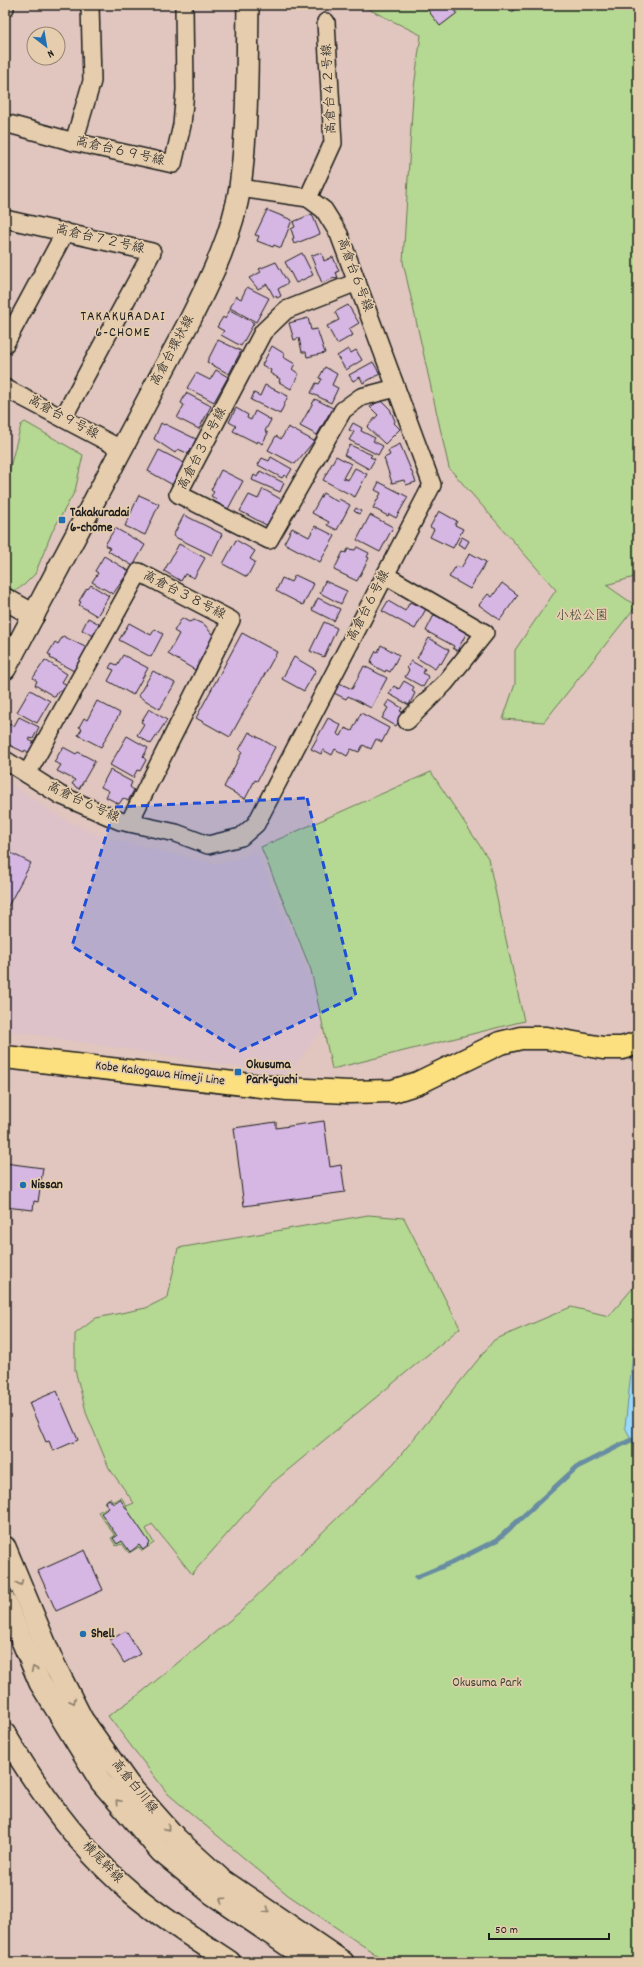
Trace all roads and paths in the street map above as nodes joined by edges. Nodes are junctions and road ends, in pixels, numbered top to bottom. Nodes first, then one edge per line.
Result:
1 (90, 5) edge
2 (184, 5) edge
3 (248, 5) edge
4 (326, 22) dead end
5 (5, 123) edge
6 (74, 142) junction
7 (240, 188) junction
8 (308, 198) junction
9 (5, 219) edge
10 (65, 232) junction
11 (357, 282) junction
12 (5, 344) edge
13 (5, 388) edge
14 (396, 388) junction
15 (63, 418) junction
16 (121, 449) junction
17 (385, 575) junction
18 (5, 599) edge
19 (34, 615) junction
20 (5, 669) edge
21 (407, 721) dead end
22 (5, 760) edge
23 (27, 774) junction
24 (129, 823) junction
25 (638, 1043) edge
26 (5, 1057) edge
27 (5, 1547) edge
28 (5, 1601) edge
29 (5, 1734) edge
30 (230, 1962) edge
31 (312, 1962) edge
32 (343, 1962) edge

1 - 6 street
2 - 6 street, 高倉台６９号線
3 - 7 street, 高倉台環状線
4 - 8 street, 高倉台４２号線
5 - 6 street, 高倉台６９号線
7 - 8 street, 高倉台６号線
7 - 16 street, 高倉台環状線
8 - 11 street, 高倉台６号線
9 - 10 street, 高倉台７２号線
10 - 12 street
10 - 15 street, 高倉台７２号線
11 - 14 street, 高倉台６号線
11 - 14 street, 高倉台３９号線
13 - 15 street, 高倉台９号線
14 - 17 street, 高倉台６号線
15 - 16 street, 高倉台９号線
16 - 19 street, 高倉台環状線
17 - 21 street
17 - 24 street, 高倉台６号線
18 - 19 street
19 - 20 street, 高倉台環状線
22 - 23 street, 高倉台６号線
23 - 24 street, 高倉台６号線
23 - 24 street, 高倉台３８号線
25 - 26 main road, Kobe Kakogawa Himeji Line
27 -> 32 street, 高倉白川線
31 -> 28 street, 高倉白川線
29 - 30 street, 横尾幹線

